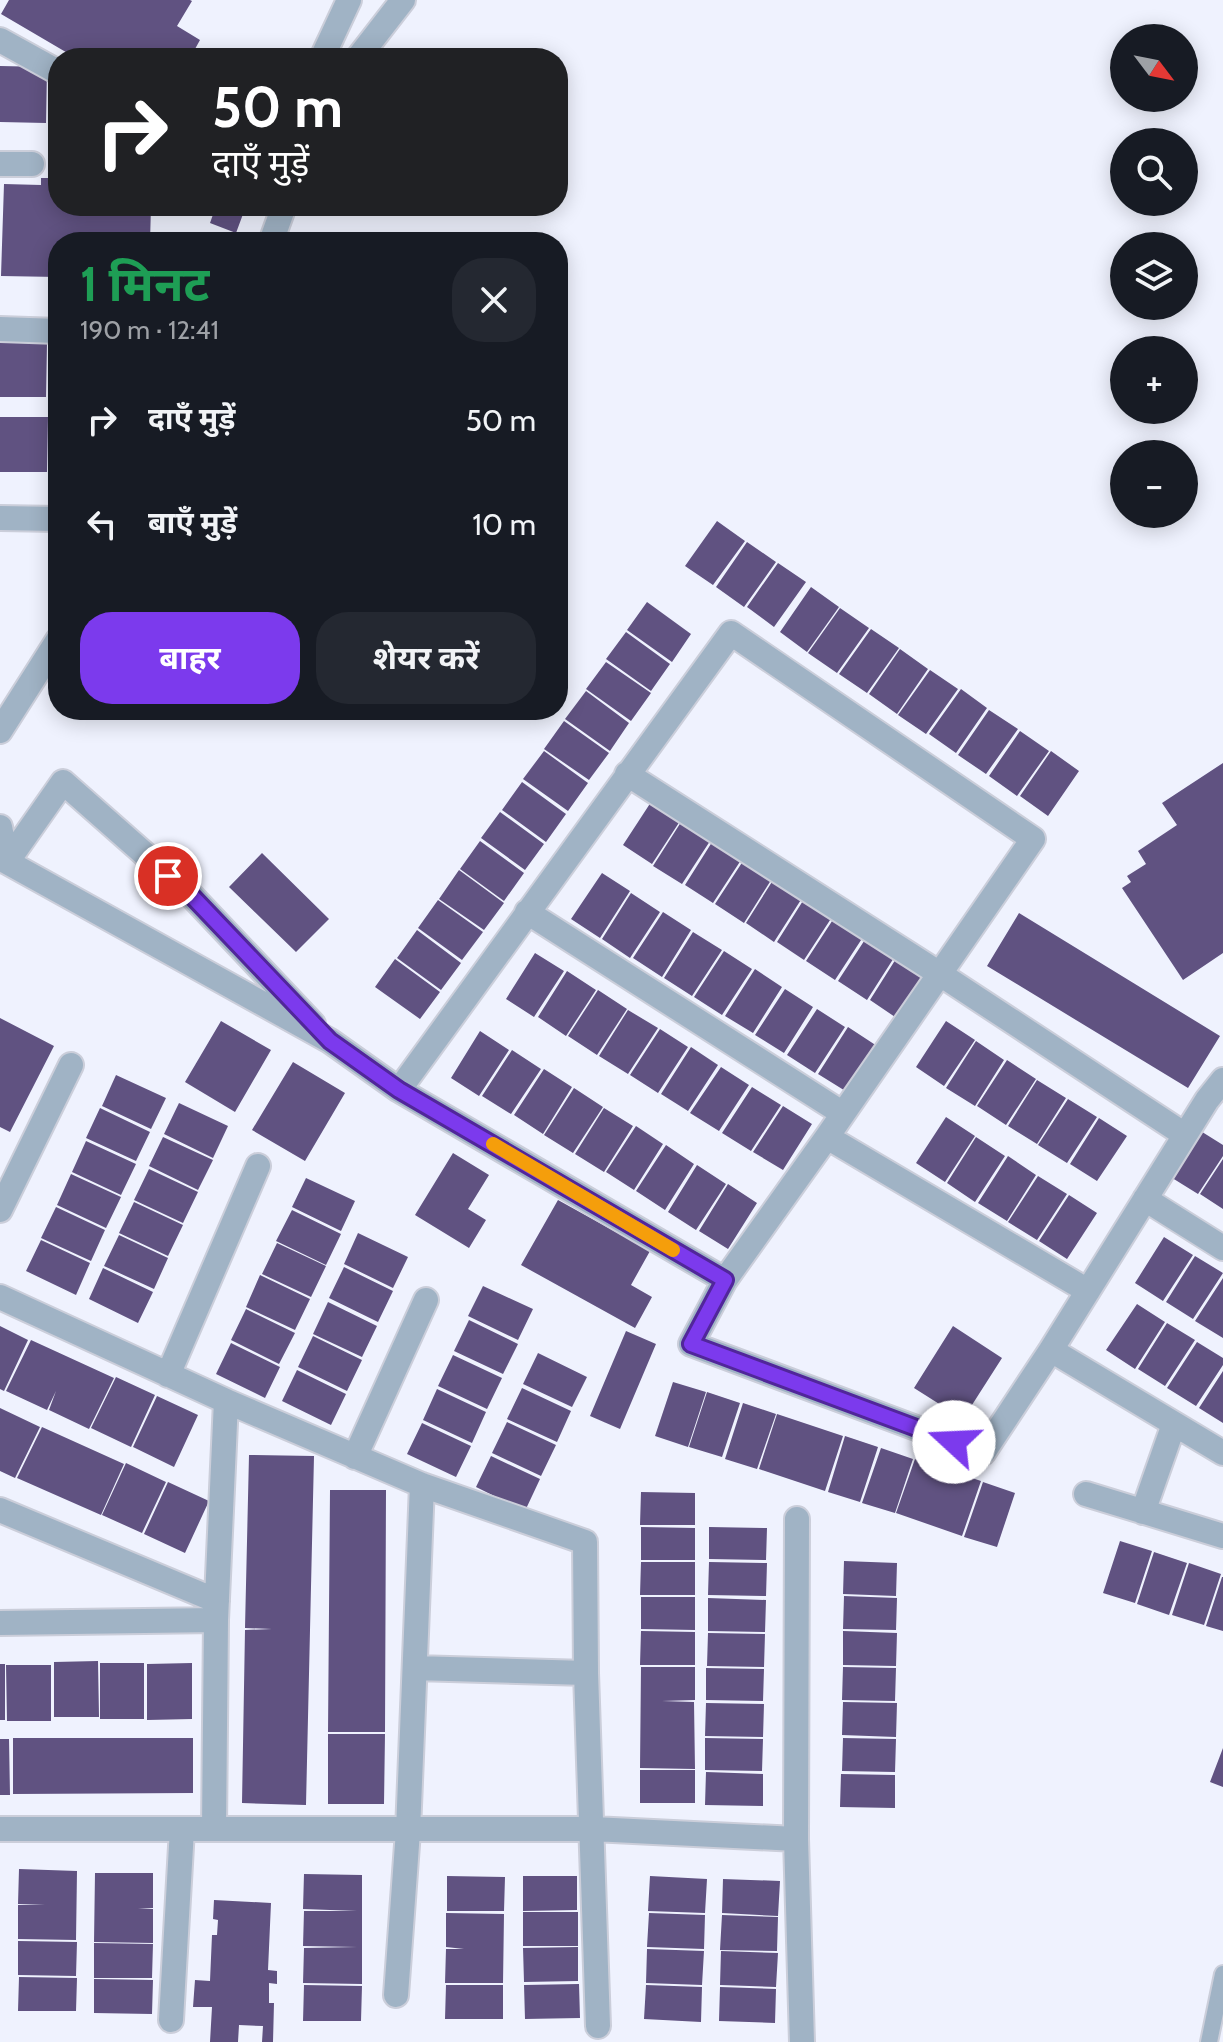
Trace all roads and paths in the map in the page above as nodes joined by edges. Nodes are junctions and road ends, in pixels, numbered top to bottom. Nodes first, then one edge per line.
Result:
1 (349, 0) edge
2 (403, 0) edge
3 (0, 40) edge
4 (327, 48) edge
5 (366, 48) edge
6 (48, 66) edge
7 (0, 164) edge
8 (32, 164) dead end
9 (0, 329) edge
10 (48, 331) edge
11 (0, 518) edge
12 (48, 519) edge
13 (48, 656) edge
14 (0, 731) edge
15 (627, 774) junction
16 (0, 827) edge
17 (7, 862) junction
18 (527, 912) junction
19 (940, 974) junction
20 (330, 1041) junction
21 (71, 1065) dead end
22 (1223, 1080) edge
23 (399, 1090) junction
24 (842, 1113) junction
25 (1185, 1135) junction
26 (827, 1137) junction
27 (258, 1166) dead end
28 (1145, 1199) junction
29 (0, 1210) edge
30 (1223, 1248) edge
31 (725, 1280) junction
32 (1088, 1291) junction
33 (0, 1297) edge
34 (426, 1300) dead end
35 (1051, 1350) junction
36 (168, 1375) junction
37 (226, 1401) junction
38 (1174, 1424) junction
39 (1223, 1453) edge
40 (355, 1457) junction
41 (422, 1485) junction
42 (1086, 1494) dead end
43 (0, 1510) edge
44 (1143, 1512) junction
45 (797, 1519) dead end
46 (1223, 1536) edge
47 (217, 1610) junction
48 (0, 1623) edge
49 (415, 1668) junction
50 (586, 1673) junction
51 (0, 1829) edge
52 (182, 1829) junction
53 (214, 1829) junction
54 (593, 1829) junction
55 (408, 1831) junction
56 (796, 1839) junction
57 (1223, 1974) edge
58 (396, 1995) dead end
59 (171, 2020) dead end
60 (598, 2026) dead end
61 (802, 2042) edge
62 (1209, 2042) edge

1 - 4 street
2 - 5 street
3 - 6 street
7 - 8 street
9 - 10 street
11 - 12 street
13 - 14 street
15 - 18 street
15 - 19 street
15 - 19 street
16 - 17 street
17 - 20 street
17 - 20 street
18 - 23 street
18 - 24 street
19 - 24 street
19 - 25 street
20 - 23 street
21 - 29 street
22 - 25 street
23 - 31 street
24 - 26 street
25 - 28 street
26 - 31 street
26 - 32 street
27 - 36 street
28 - 30 street
28 - 32 street
31 - 35 street
32 - 35 street
33 - 36 street
34 - 40 street
35 - 38 street
36 - 37 street
37 - 40 street
37 - 47 street
38 - 39 street
38 - 44 street
40 - 41 street
41 - 49 street
41 - 50 street
42 - 44 street
43 - 47 street
44 - 46 street
45 - 56 street
47 - 48 street
47 - 53 street
49 - 50 street
49 - 55 street
50 - 54 street
51 - 52 street
52 - 53 street
52 - 59 street
53 - 55 street
54 - 55 street
54 - 56 street
54 - 60 street
55 - 58 street
56 - 61 street
57 - 62 lane

